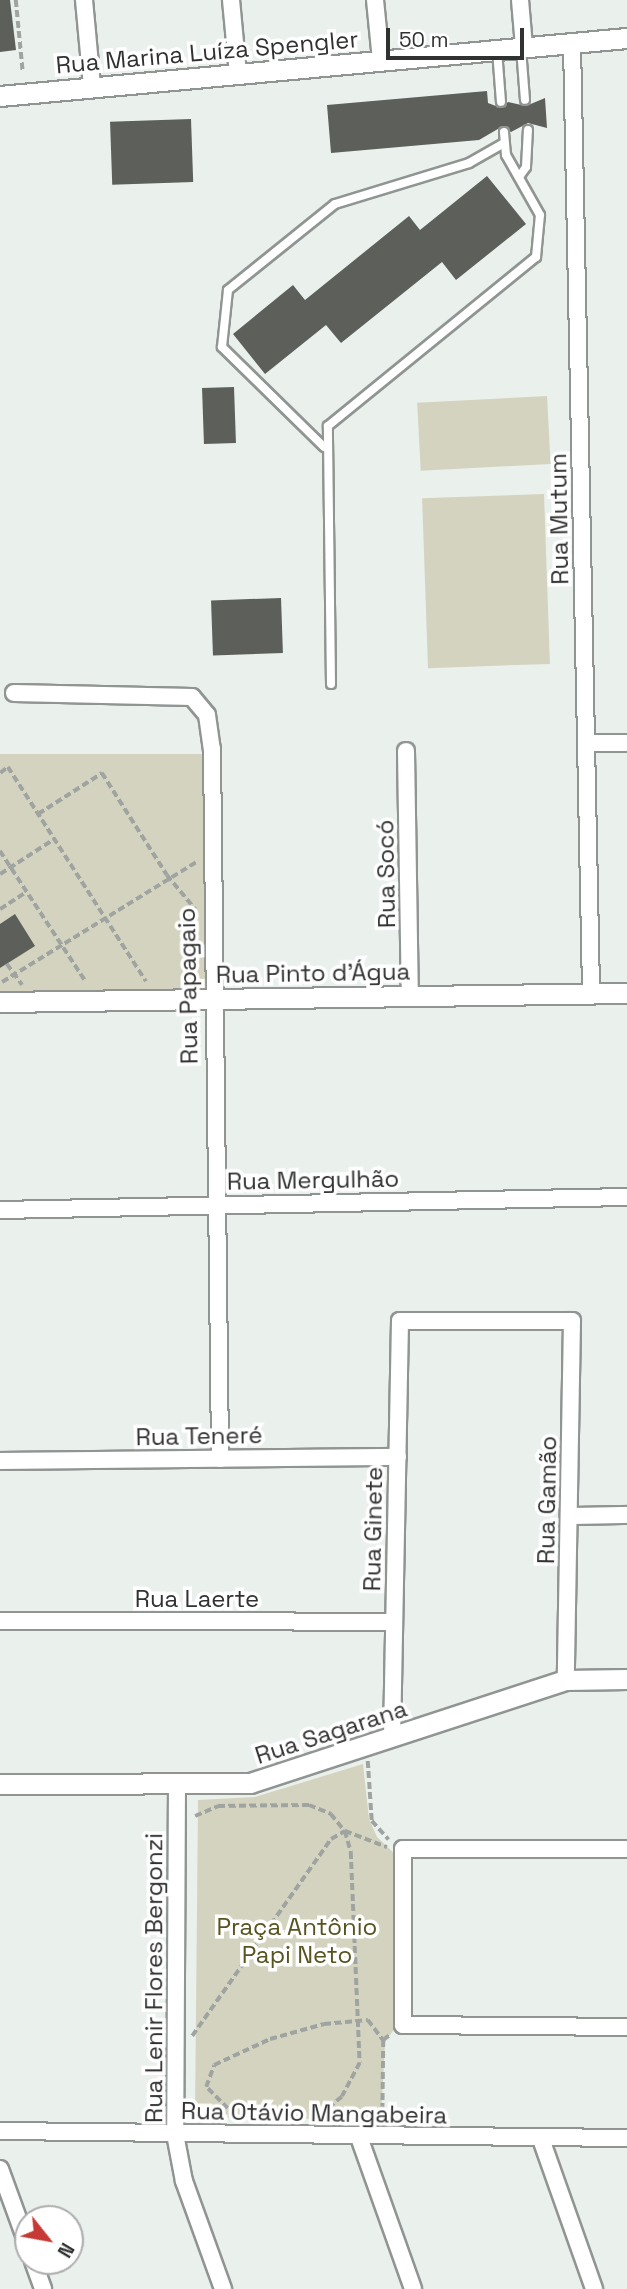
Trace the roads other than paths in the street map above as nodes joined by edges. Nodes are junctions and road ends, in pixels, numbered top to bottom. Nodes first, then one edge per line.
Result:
1 (84, 0) edge
2 (231, 0) edge
3 (375, 0) edge
4 (520, 0) edge
5 (627, 38) edge
6 (572, 43) junction
7 (522, 48) junction
8 (497, 50) junction
9 (381, 60) junction
10 (238, 74) junction
11 (92, 87) junction
12 (0, 96) edge
13 (525, 100) dead end
14 (501, 102) dead end
15 (528, 130) dead end
16 (504, 132) dead end
17 (504, 144) junction
18 (519, 177) junction
19 (324, 447) junction
20 (331, 684) dead end
21 (14, 693) dead end
22 (587, 743) junction
23 (627, 743) edge
24 (406, 751) dead end
25 (591, 993) junction
26 (627, 993) edge
27 (411, 996) junction
28 (211, 999) junction
29 (0, 1002) edge
30 (627, 1197) edge
31 (216, 1205) junction
32 (0, 1209) edge
33 (572, 1321) joint
34 (398, 1457) junction
35 (220, 1459) junction
36 (0, 1461) edge
37 (627, 1515) edge
38 (569, 1516) junction
39 (0, 1621) edge
40 (394, 1622) junction
41 (627, 1679) edge
42 (566, 1680) junction
43 (392, 1738) junction
44 (0, 1784) edge
45 (177, 1786) junction
46 (627, 1849) edge
47 (627, 2027) edge
48 (0, 2131) edge
49 (175, 2134) junction
50 (359, 2137) junction
51 (627, 2138) edge
52 (541, 2139) junction
53 (0, 2169) edge
54 (14, 2208) edge
55 (223, 2289) edge
56 (414, 2289) edge
57 (594, 2289) edge

1 - 11 street
2 - 10 street
3 - 9 street
4 - 7 street
5 - 6 street, Rua Marina Luíza Spengler
6 - 7 street, Rua Marina Luíza Spengler
6 - 22 street, Rua Mutum
7 - 8 street, Rua Marina Luíza Spengler
7 - 13 lane
8 - 9 street, Rua Marina Luíza Spengler
8 - 14 lane
9 - 10 street, Rua Marina Luíza Spengler
10 - 11 street, Rua Marina Luíza Spengler
11 - 12 street, Rua Marina Luíza Spengler
15 - 18 lane
16 - 17 lane
17 - 18 lane
17 - 19 lane
18 - 19 lane
19 - 20 lane
21 - 28 street, Rua Papagaio
22 - 23 street
22 - 25 street, Rua Mutum
24 - 27 street, Rua Socó
25 - 26 street, Rua Pinto d'Água
25 - 27 street, Rua Pinto d'Água
27 - 28 street, Rua Pinto d'Água
28 - 29 street, Rua Pinto d'Água
28 - 31 street, Rua Papagaio
30 - 31 street, Rua Mergulhão
31 - 32 street, Rua Mergulhão
31 - 35 street, Rua Papagaio
33 - 34 street, Rua Ginete
33 - 38 street, Rua Gamão
34 - 35 street, Rua Teneré
34 - 40 street, Rua Ginete
35 - 36 street, Rua Teneré
37 - 38 street
38 - 42 street, Rua Gamão
39 - 40 street, Rua Laerte
40 - 43 street, Rua Ginete
41 - 42 street, Rua Sagarana
42 - 43 street, Rua Sagarana
43 - 45 street, Rua Sagarana
44 - 45 street, Rua Sagarana
45 - 49 street, Rua Lenir Flores Bergonzi
46 - 47 street
48 - 49 street, Rua Otávio Mangabeira
49 - 50 street, Rua Otávio Mangabeira
49 - 55 street, Rua Lenir Flores Bergonzi
50 - 52 street, Rua Otávio Mangabeira
50 - 56 street
51 - 52 street, Rua Otávio Mangabeira
52 - 57 street
53 - 54 street

